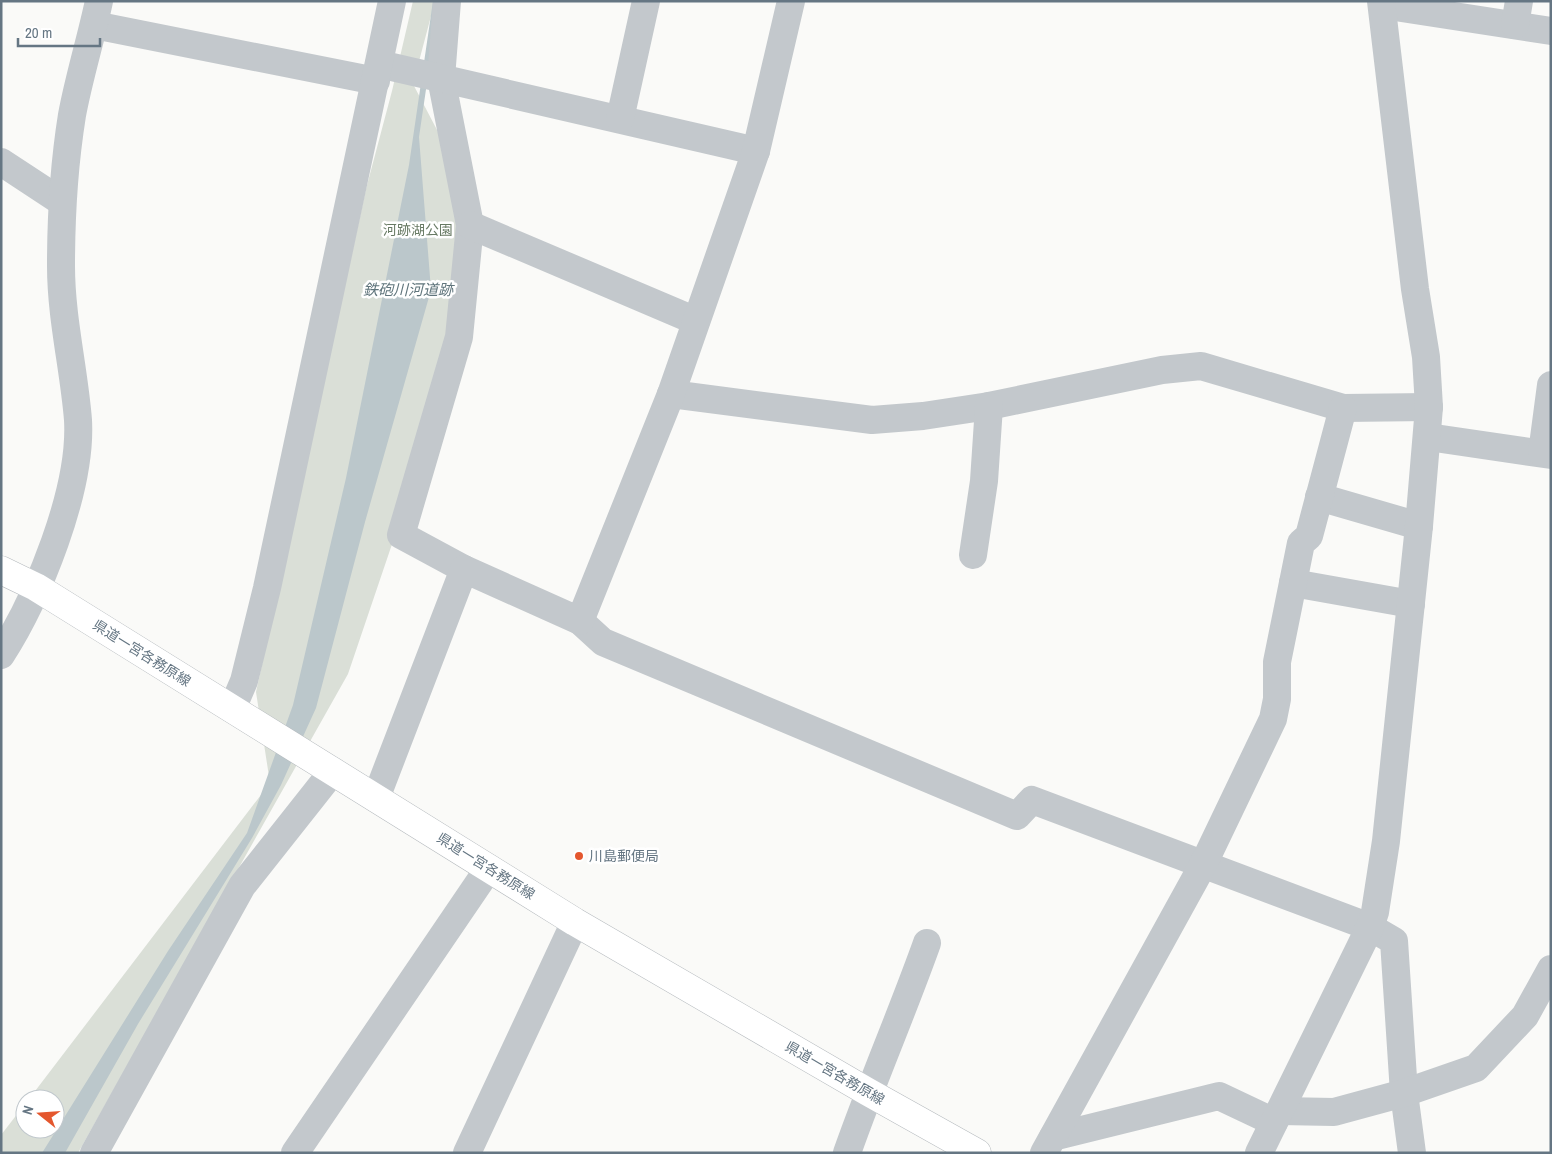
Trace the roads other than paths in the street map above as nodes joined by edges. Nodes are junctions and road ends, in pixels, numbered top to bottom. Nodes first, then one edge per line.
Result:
1 (392, 1) edge
2 (447, 1) edge
3 (646, 1) edge
4 (791, 1) edge
5 (1382, 3) edge
6 (97, 13) edge
7 (1517, 13) edge
8 (1551, 31) edge
9 (404, 73) junction
10 (620, 119) junction
11 (756, 151) junction
12 (1, 162) edge
13 (62, 202) junction
14 (470, 225) junction
15 (696, 321) junction
16 (1551, 385) edge
17 (671, 394) junction
18 (989, 406) junction
19 (1428, 407) junction
20 (1344, 408) junction
21 (1428, 437) junction
22 (1546, 454) edge
23 (1319, 497) junction
24 (1419, 526) junction
25 (973, 555) dead end
26 (464, 568) junction
27 (1, 570) edge
28 (1293, 583) junction
29 (36, 587) junction
30 (1410, 604) junction
31 (580, 621) junction
32 (1, 655) edge
33 (232, 710) junction
34 (333, 771) junction
35 (376, 798) junction
36 (1204, 863) junction
37 (489, 868) junction
38 (575, 922) junction
39 (1370, 927) junction
40 (927, 943) dead end
41 (1551, 969) edge
42 (868, 1092) junction
43 (1404, 1092) junction
44 (1277, 1116) junction
45 (1048, 1145) edge
46 (94, 1153) edge
47 (295, 1153) edge
48 (467, 1153) edge
49 (847, 1153) edge
50 (977, 1153) edge
51 (1259, 1153) edge
52 (1412, 1153) edge

1 - 9 street
2 - 9 street
3 - 10 street
4 - 11 street
5 - 7 street
5 - 19 street
6 - 9 street
6 - 13 street
7 - 8 street
9 - 10 street
9 - 14 street
9 - 33 street
10 - 11 street
11 - 15 street
12 - 13 street
13 - 29 street
14 - 15 street
14 - 26 street
15 - 17 street
16 - 22 street
17 - 18 street
17 - 31 street
18 - 20 street
18 - 25 street
19 - 20 street
19 - 21 street
20 - 23 street
21 - 22 street
21 - 24 street
23 - 24 street
23 - 28 street
24 - 30 street
26 - 31 street
26 - 35 street
27 - 29 main road, 県道一宮各務原線
28 - 30 street
28 - 36 street
29 - 32 street
29 - 33 main road, 県道一宮各務原線
30 - 39 street
31 - 36 street
33 - 34 main road, 県道一宮各務原線
34 - 35 main road, 県道一宮各務原線
34 - 46 street
35 - 37 main road, 県道一宮各務原線
36 - 39 street
36 - 45 street
37 - 38 main road, 県道一宮各務原線
37 - 47 street
38 - 42 main road, 県道一宮各務原線
38 - 48 street
39 - 43 street
39 - 44 street
40 - 42 street
41 - 43 street
42 - 49 street
42 - 50 main road, 県道一宮各務原線
43 - 44 street
43 - 52 street
44 - 45 street
44 - 51 street

